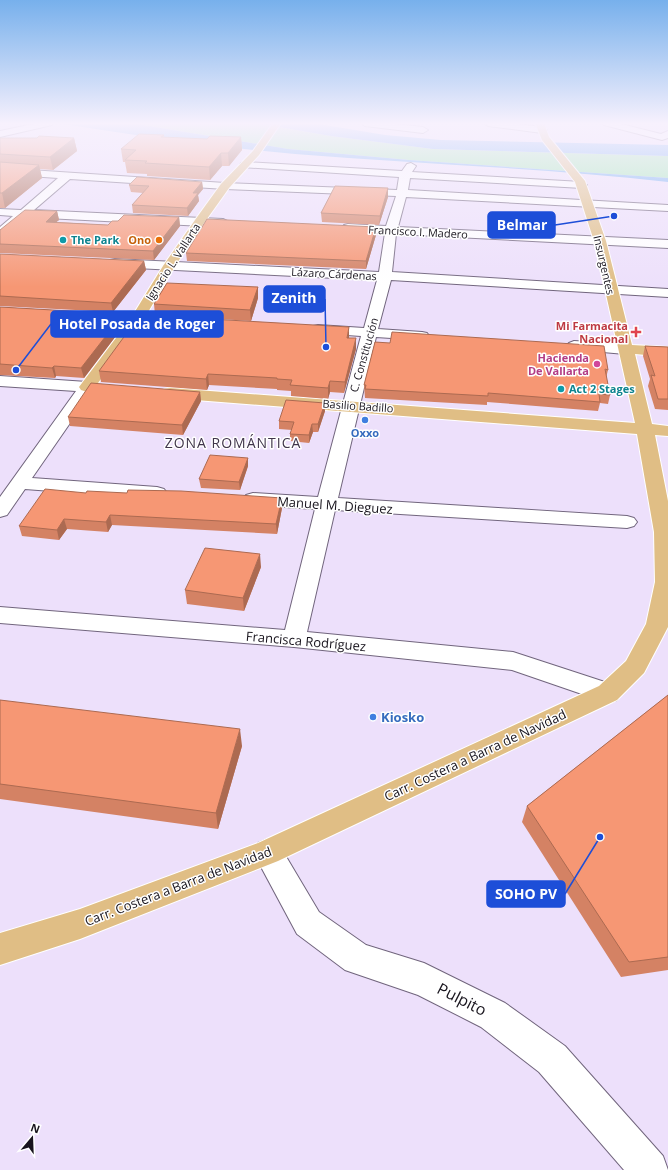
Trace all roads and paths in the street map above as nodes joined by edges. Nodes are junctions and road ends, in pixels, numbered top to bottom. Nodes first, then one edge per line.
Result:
1 (65, 178) edge
2 (105, 178) edge
3 (233, 178) edge
4 (406, 178) edge
5 (527, 178) edge
6 (577, 178) edge
7 (580, 181) junction
8 (225, 186) junction
9 (402, 193) junction
10 (587, 203) junction
11 (668, 208) edge
12 (0, 212) edge
13 (24, 213) junction
14 (199, 222) junction
15 (231, 223) edge
16 (335, 228) edge
17 (391, 230) junction
18 (0, 233) edge
19 (600, 241) junction
20 (668, 244) edge
21 (100, 263) edge
22 (169, 266) junction
23 (386, 276) junction
24 (610, 289) junction
25 (668, 292) edge
26 (76, 315) edge
27 (137, 319) junction
28 (176, 321) edge
29 (301, 328) edge
30 (371, 332) junction
31 (434, 336) edge
32 (561, 345) edge
33 (625, 349) junction
34 (668, 352) edge
35 (0, 381) edge
36 (95, 388) junction
37 (151, 392) edge
38 (350, 406) junction
39 (656, 430) edge
40 (19, 483) junction
41 (177, 494) edge
42 (232, 498) edge
43 (327, 504) junction
44 (0, 511) edge
45 (627, 522) dead end
46 (666, 532) edge
47 (0, 615) edge
48 (294, 639) junction
49 (608, 693) junction
50 (268, 852) junction
51 (0, 949) edge
52 (648, 1170) edge

1 - 13 street
2 - 8 street
3 - 8 main road, Ignacio L. Vallarta
4 - 9 street, C. Constitución
5 - 7 street
6 - 7 main road
7 - 10 main road, Insurgentes
8 - 9 street
8 - 14 main road, Ignacio L. Vallarta
9 - 10 street
9 - 17 street, C. Constitución
10 - 11 street
10 - 19 main road, Insurgentes
12 - 13 street
13 - 14 street
13 - 18 street
14 - 15 street
14 - 22 main road, Ignacio L. Vallarta
16 - 17 street, Francisco I. Madero
17 - 19 street, Francisco I. Madero
17 - 23 street, C. Constitución
19 - 20 street, Francisco I. Madero
19 - 24 main road, Insurgentes
21 - 22 street, Lázaro Cárdenas
22 - 23 street, Lázaro Cárdenas
22 - 27 main road, Ignacio L. Vallarta
23 - 24 street, Lázaro Cárdenas
23 - 30 street, C. Constitución
24 - 25 street, Lázaro Cárdenas
24 - 33 main road, Insurgentes
26 - 27 street
27 - 28 street
27 - 36 main road, Ignacio L. Vallarta
29 - 30 street
30 - 31 street
30 - 38 street, C. Constitución
32 - 33 street
33 - 34 main road
33 - 39 main road, Carr. Costera a Barra de Navidad
35 - 36 street
36 - 40 street, Ignacio L. Vallarta
37 - 38 main road, Basilio Badillo
38 - 39 main road, Basilio Badillo
38 - 43 street, C. Constitución
39 - 46 main road, Carr. Costera a Barra de Navidad
40 - 41 street
40 - 44 street, Ignacio L. Vallarta
42 - 43 street, Manuel M. Dieguez
43 - 45 street, Manuel M. Dieguez
43 - 48 street, C. Constitución
46 - 49 main road, Carr. Costera a Barra de Navidad
47 - 48 street, Francisca Rodríguez
48 - 49 street, Francisca Rodríguez
49 - 50 main road, Carr. Costera a Barra de Navidad
50 - 51 main road, Carr. Costera a Barra de Navidad
50 - 52 street, Pulpito

